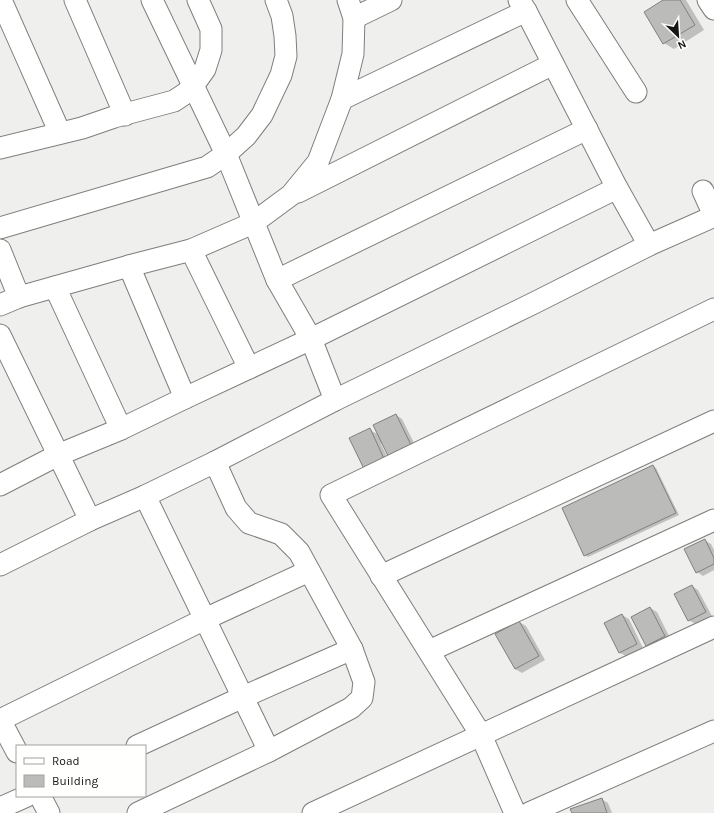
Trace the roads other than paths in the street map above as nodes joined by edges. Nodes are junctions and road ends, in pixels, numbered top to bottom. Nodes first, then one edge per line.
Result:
1 (1, 0) edge
2 (75, 0) edge
3 (152, 0) edge
4 (198, 0) edge
5 (276, 0) edge
6 (391, 0) edge
7 (577, 0) edge
8 (708, 0) edge
9 (522, 5) edge
10 (351, 9) edge
11 (714, 10) edge
12 (553, 64) junction
13 (194, 86) junction
14 (636, 92) dead end
15 (342, 99) junction
16 (125, 115) junction
17 (587, 129) junction
18 (60, 133) junction
19 (0, 148) edge
20 (226, 154) junction
21 (617, 188) junction
22 (703, 191) dead end
23 (291, 195) junction
24 (253, 223) junction
25 (0, 228) edge
26 (649, 245) junction
27 (0, 250) edge
28 (191, 250) junction
29 (129, 266) junction
30 (277, 280) junction
31 (55, 287) junction
32 (19, 297) junction
33 (0, 305) edge
34 (714, 309) edge
35 (0, 335) edge
36 (311, 339) junction
37 (249, 368) junction
38 (185, 398) junction
39 (335, 400) junction
40 (714, 421) edge
41 (121, 429) junction
42 (58, 455) junction
43 (215, 462) junction
44 (0, 485) edge
45 (145, 496) junction
46 (90, 520) junction
47 (714, 520) edge
48 (0, 565) edge
49 (309, 571) junction
50 (381, 576) junction
51 (205, 619) junction
52 (714, 627) edge
53 (352, 649) junction
54 (429, 651) junction
55 (243, 697) junction
56 (0, 720) edge
57 (714, 731) edge
58 (481, 735) junction
59 (139, 745) edge
60 (16, 750) edge
61 (269, 751) junction
62 (25, 797) edge
63 (41, 797) edge
64 (0, 808) edge
65 (49, 813) edge
66 (138, 813) edge
67 (313, 813) edge
68 (515, 813) edge
69 (529, 813) edge

1 - 18 street
2 - 16 street
3 - 13 street
4 - 13 street
5 - 20 street
6 - 10 street
7 - 14 street
8 - 11 street
9 - 12 street
9 - 15 street
10 - 15 street
12 - 17 street
12 - 23 street
13 - 16 street
13 - 20 street
15 - 23 street
16 - 18 street
17 - 21 street
17 - 30 street
18 - 19 street
20 - 24 street
20 - 25 street
21 - 26 street
21 - 36 street
22 - 26 street
23 - 24 street
24 - 28 street
24 - 30 street
26 - 39 street
27 - 32 street
28 - 29 street
28 - 37 street
29 - 31 street
29 - 38 street
30 - 36 street
31 - 32 street
31 - 41 street
32 - 33 street
34 - 50 street
35 - 42 street
36 - 37 street
36 - 39 street
37 - 38 street
38 - 41 street
39 - 43 street
40 - 50 street
41 - 42 street
42 - 44 street
42 - 46 street
43 - 45 street
43 - 49 street
45 - 46 street
45 - 51 street
46 - 48 street
47 - 54 street
49 - 51 street
49 - 53 street
50 - 54 street
51 - 55 street
51 - 56 street
52 - 58 street
53 - 55 street
53 - 61 street
54 - 58 street
55 - 59 street
55 - 61 street
56 - 60 street
57 - 69 street
58 - 67 street
58 - 68 street
61 - 66 street
62 - 64 street
63 - 65 street

